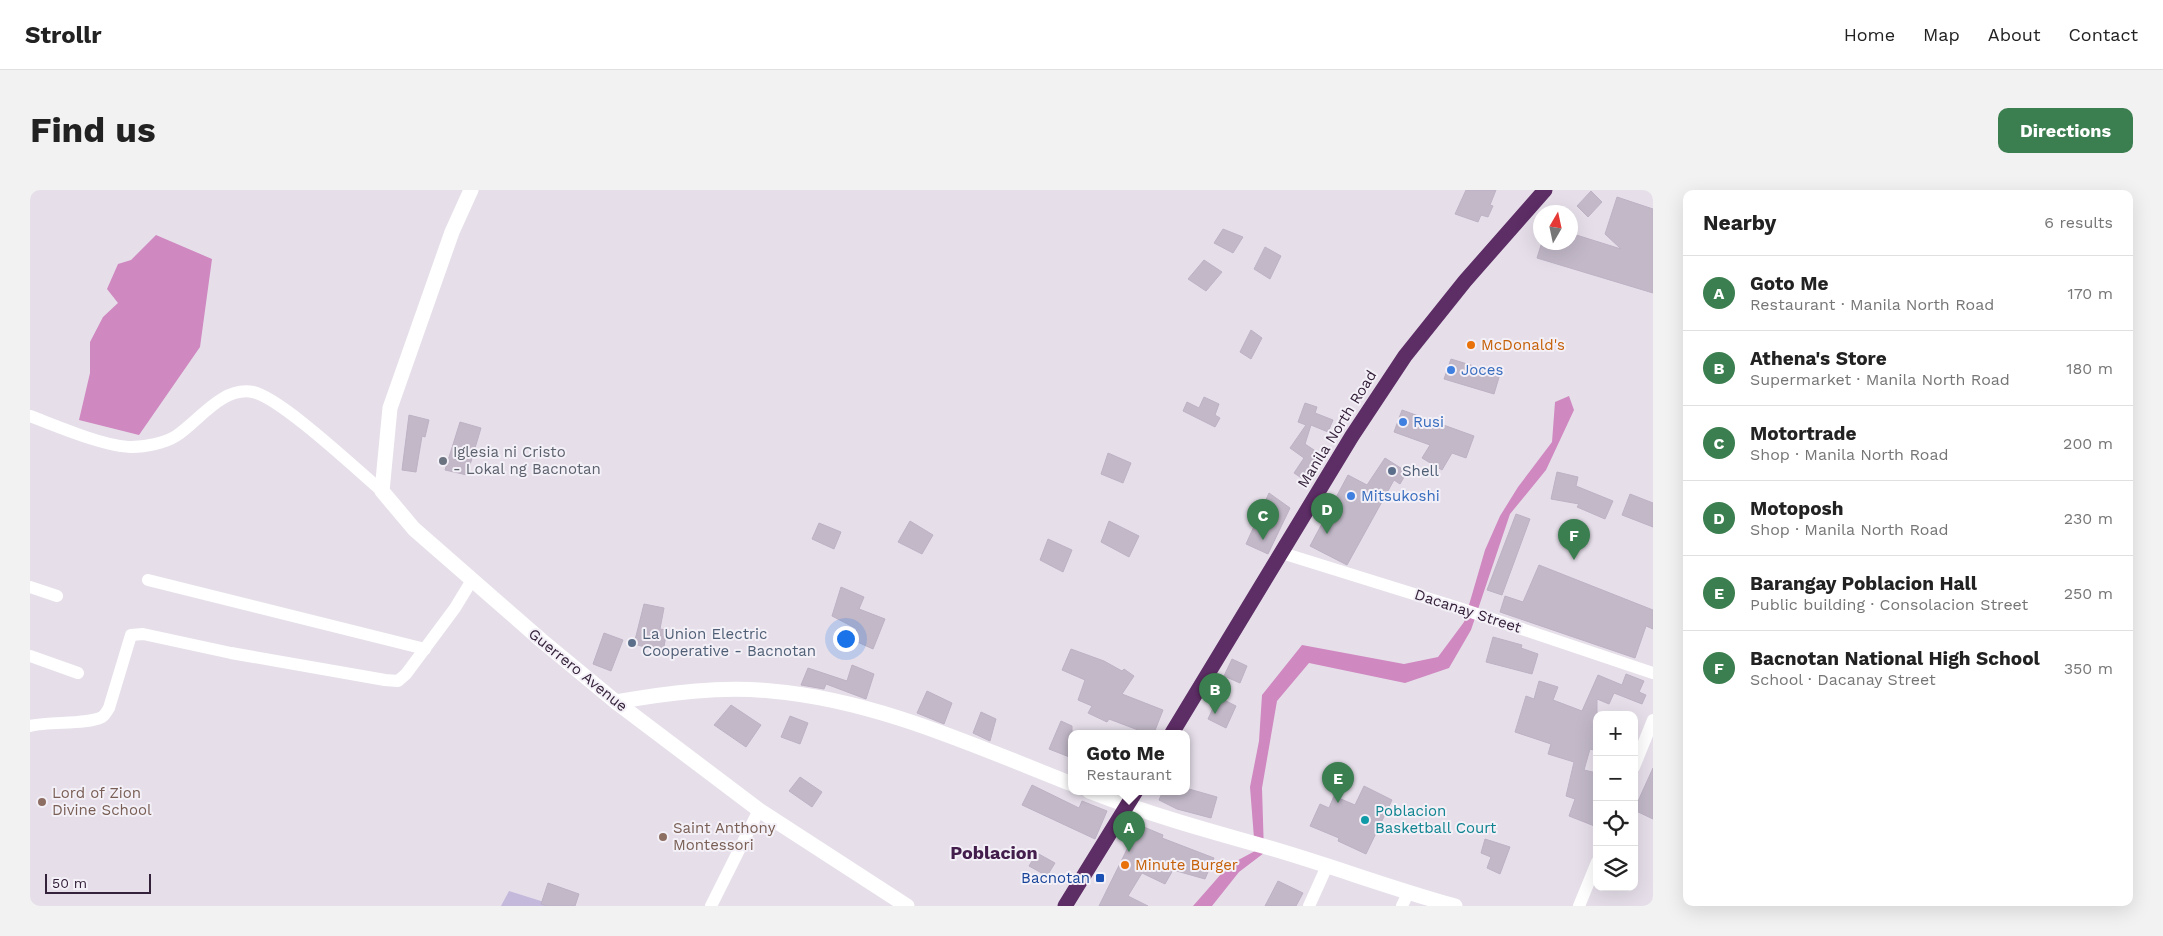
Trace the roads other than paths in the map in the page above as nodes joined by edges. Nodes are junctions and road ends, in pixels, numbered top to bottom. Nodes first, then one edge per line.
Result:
1 (471, 190) edge
2 (1545, 190) edge
3 (30, 416) edge
4 (382, 491) junction
5 (1282, 553) junction
6 (148, 580) dead end
7 (472, 580) junction
8 (30, 587) edge
9 (57, 596) dead end
10 (425, 648) junction
11 (30, 656) edge
12 (78, 673) dead end
13 (1653, 673) edge
14 (616, 702) junction
15 (1653, 720) edge
16 (30, 726) edge
17 (1174, 730) edge
18 (1638, 757) edge
19 (1068, 782) edge
20 (1099, 795) edge
21 (1134, 795) edge
22 (1127, 806) junction
23 (759, 810) junction
24 (1327, 866) junction
25 (1593, 872) edge
26 (1405, 900) edge
27 (711, 906) edge
28 (906, 906) edge
29 (1065, 906) edge
30 (1309, 906) edge
31 (1455, 906) edge
32 (1579, 906) edge

1 - 4 main road
2 - 5 highway, Manila North Road
3 - 4 street
4 - 7 main road, Guerrero Avenue
5 - 13 street, Dacanay Street
5 - 17 highway, Manila North Road
6 - 10 street
7 - 10 street
7 - 14 main road, Guerrero Avenue
8 - 9 street
10 - 16 street
11 - 12 street
14 - 19 main road
14 - 23 main road, Guerrero Avenue
15 - 18 street
20 - 22 main road
21 - 22 highway
22 - 24 main road
22 - 29 highway
23 - 27 street
23 - 28 main road, Guerrero Avenue
24 - 26 main road
24 - 30 street
25 - 32 street
26 - 31 main road

